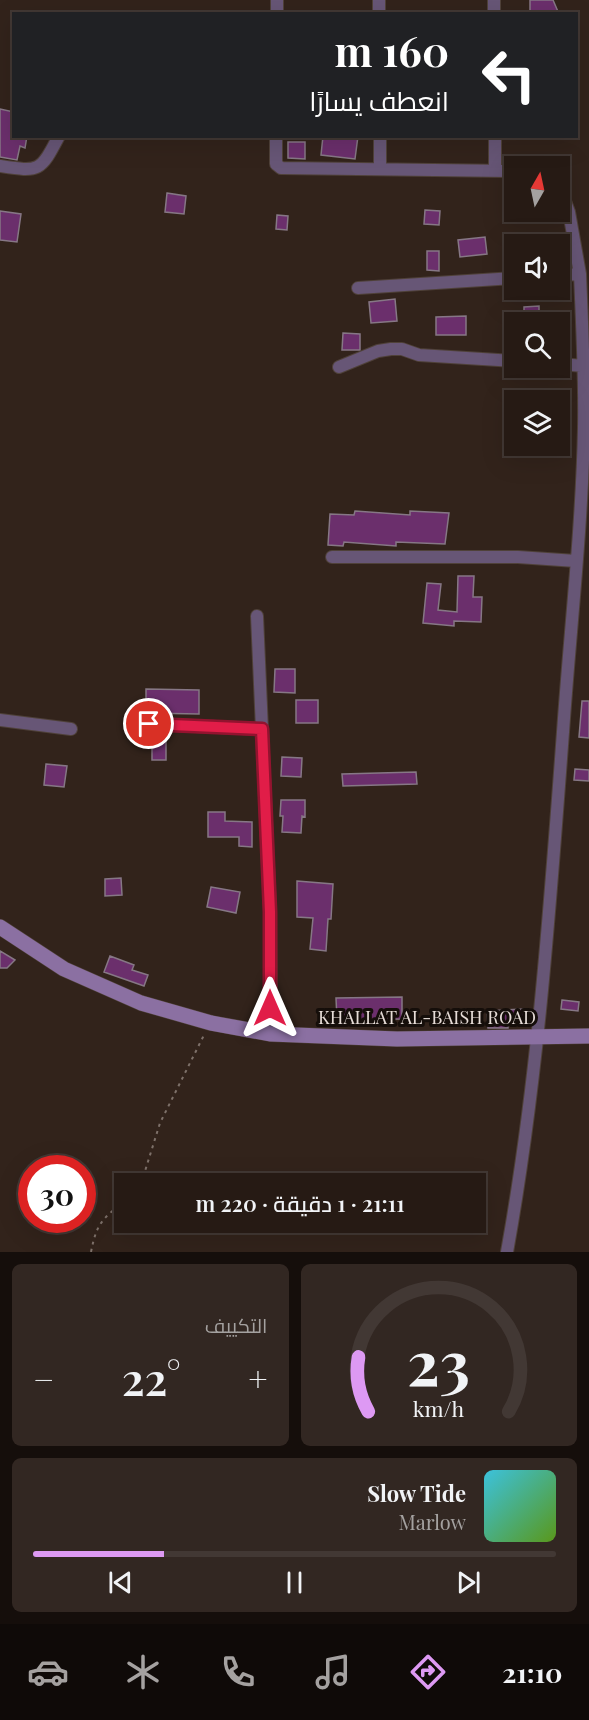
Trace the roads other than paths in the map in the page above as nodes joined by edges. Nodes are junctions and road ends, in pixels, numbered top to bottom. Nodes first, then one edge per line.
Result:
1 (58, 138) edge
2 (276, 138) edge
3 (380, 138) edge
4 (495, 138) edge
5 (0, 166) edge
6 (380, 169) junction
7 (495, 170) junction
8 (504, 170) edge
9 (570, 218) edge
10 (580, 274) junction
11 (570, 275) edge
12 (504, 279) edge
13 (358, 288) dead end
14 (504, 360) edge
15 (570, 365) edge
16 (584, 366) junction
17 (339, 367) dead end
18 (586, 431) edge
19 (332, 557) dead end
20 (576, 561) junction
21 (257, 616) dead end
22 (0, 720) edge
23 (149, 724) dead end
24 (71, 729) dead end
25 (262, 729) junction
26 (0, 927) edge
27 (271, 1034) junction
28 (589, 1036) edge
29 (538, 1038) junction
30 (507, 1252) edge

1 - 5 street
2 - 6 street
3 - 6 street
4 - 7 street
6 - 7 street
7 - 8 street
9 - 10 street
10 - 11 street
10 - 16 street
12 - 13 street
14 - 17 street
15 - 16 street
16 - 18 street
18 - 20 street
19 - 20 street
20 - 29 street
21 - 25 street
22 - 24 street
23 - 25 street
25 - 27 street
26 - 27 street, KHALLAT AL-BAISH ROAD
27 - 29 street, KHALLAT AL-BAISH ROAD
28 - 29 street, KHALLAT AL-BAISH ROAD
29 - 30 street

